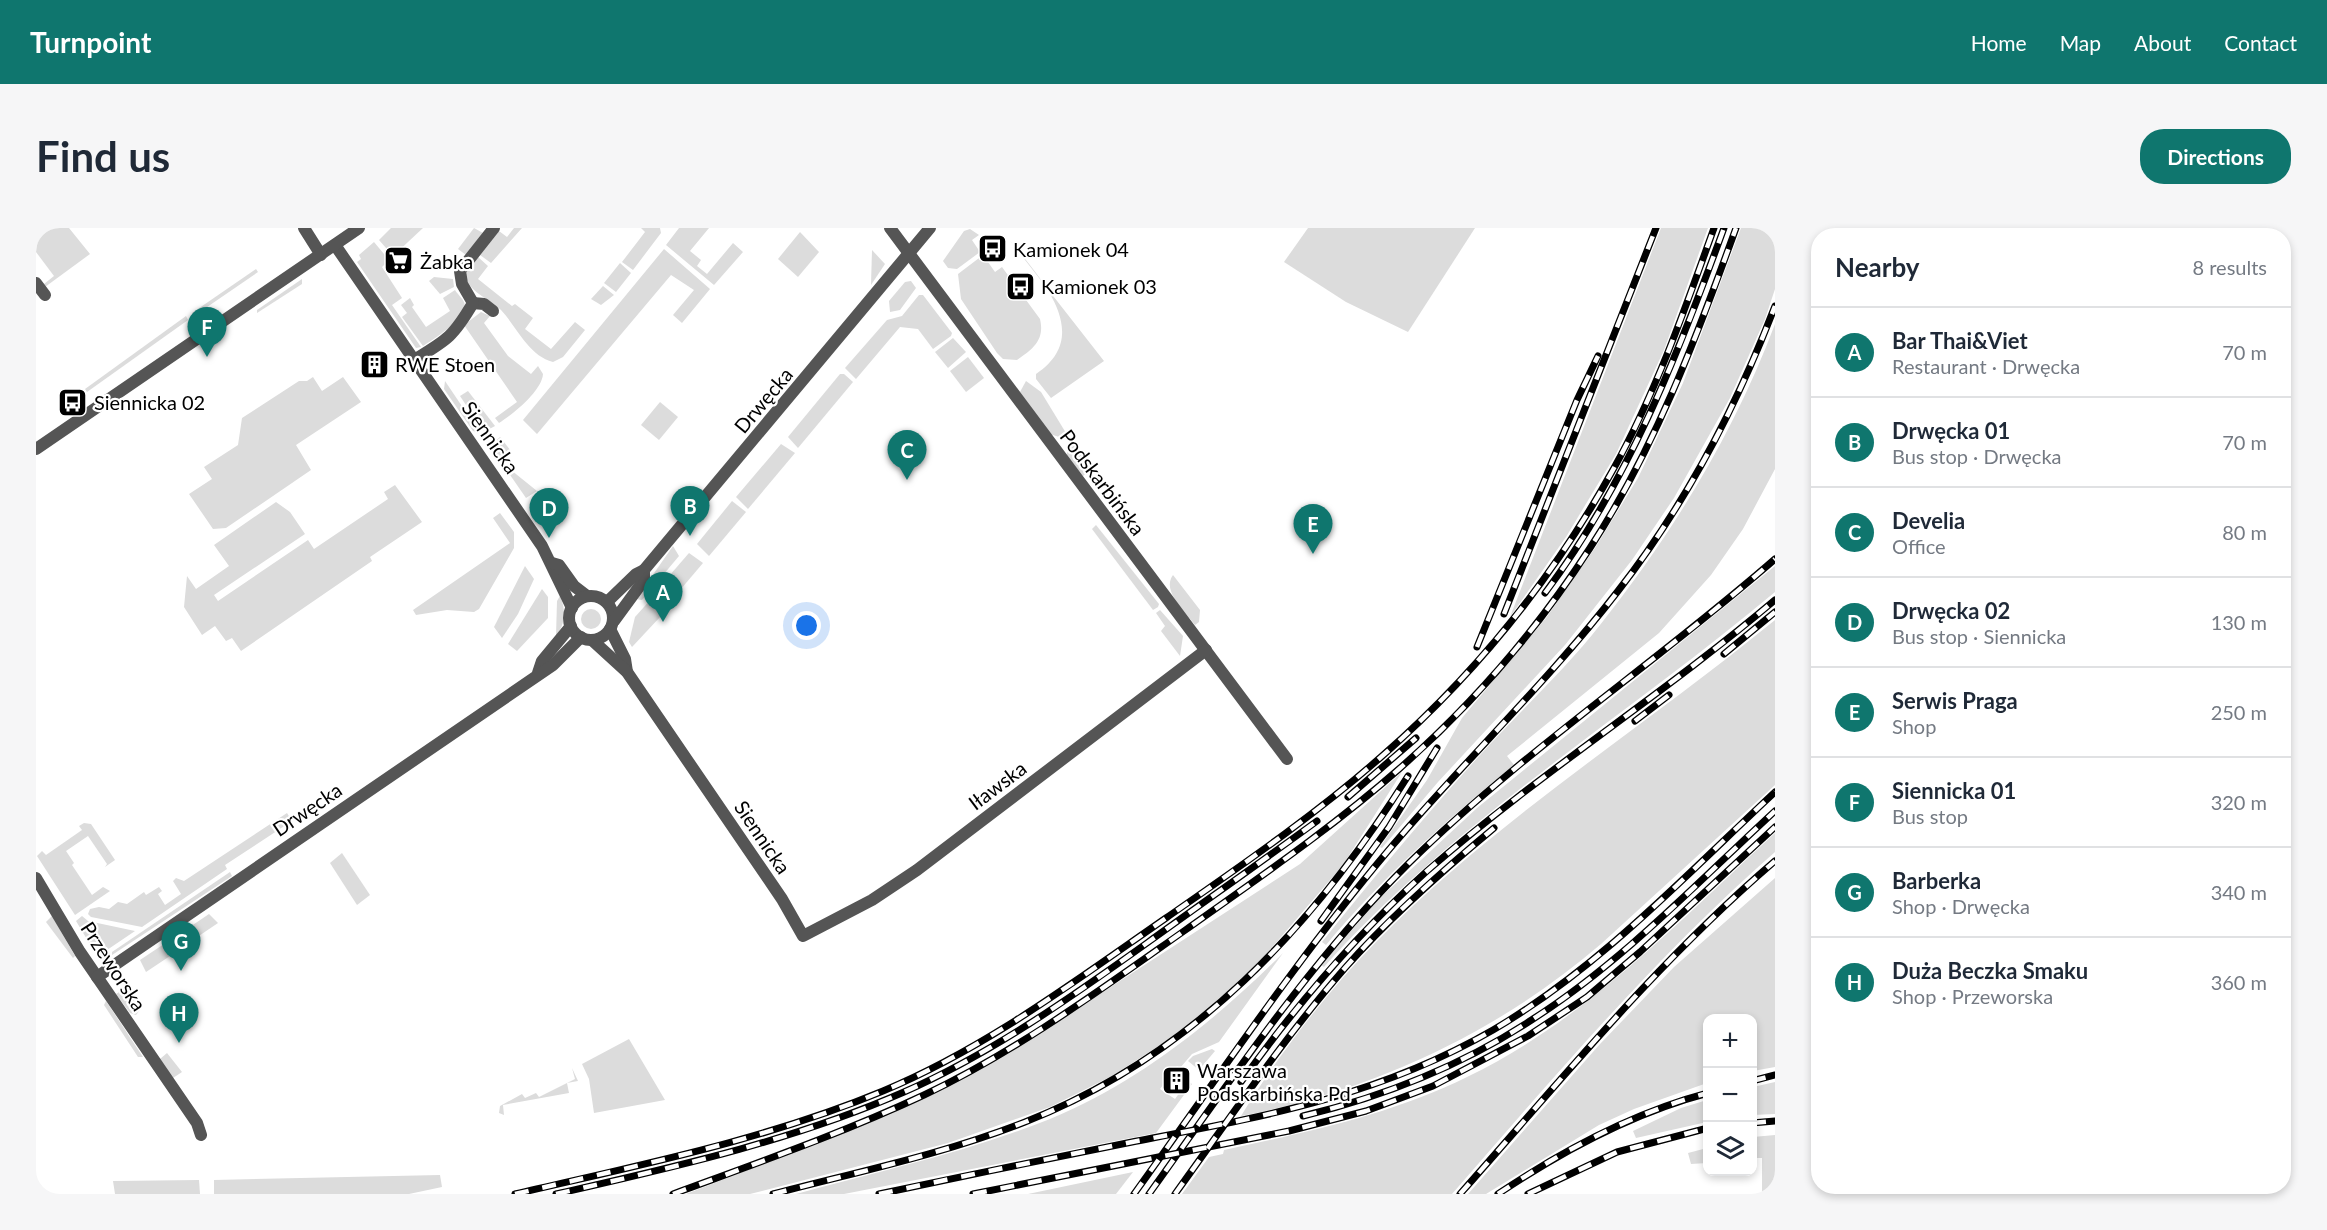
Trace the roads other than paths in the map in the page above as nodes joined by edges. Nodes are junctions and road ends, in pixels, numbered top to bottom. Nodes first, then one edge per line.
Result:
1 (304, 228) edge
2 (360, 228) edge
3 (494, 228) edge
4 (890, 228) edge
5 (930, 228) edge
6 (336, 245) junction
7 (909, 252) junction
8 (321, 255) junction
9 (36, 283) edge
10 (45, 295) dead end
11 (472, 303) junction
12 (493, 311) dead end
13 (414, 360) junction
14 (36, 449) edge
15 (552, 563) junction
16 (644, 570) junction
17 (587, 596) junction
18 (607, 602) junction
19 (572, 608) junction
20 (612, 625) junction
21 (570, 626) junction
22 (587, 639) junction
23 (1206, 650) junction
24 (627, 672) junction
25 (538, 673) junction
26 (1287, 759) dead end
27 (36, 878) edge
28 (803, 936) joint
29 (97, 977) junction
30 (201, 1135) dead end

1 - 8 street
2 - 6 street
3 - 11 street
4 - 7 street, Podskarbińska
5 - 7 street, Drwęcka
6 - 8 street
6 - 13 street, Siennicka
7 - 16 street, Drwęcka
7 - 23 street, Podskarbińska
8 - 14 street
9 - 10 street
11 - 12 street
11 - 13 street
13 - 15 street, Siennicka
15 - 17 street, Siennicka
15 - 19 street, Siennicka
16 - 18 street, Drwęcka
16 - 20 street, Drwęcka
17 - 18 street
17 - 19 street
18 - 20 street
19 - 21 street
20 - 22 street
20 - 24 street, Siennicka
21 - 22 street
21 - 25 street, Drwęcka
22 - 24 street, Siennicka
22 - 25 street, Drwęcka
23 - 26 street, Podskarbińska
23 - 28 street, Iławska
24 - 28 street, Siennicka
25 - 29 street, Drwęcka
27 - 29 street, Przeworska
29 - 30 street, Przeworska

